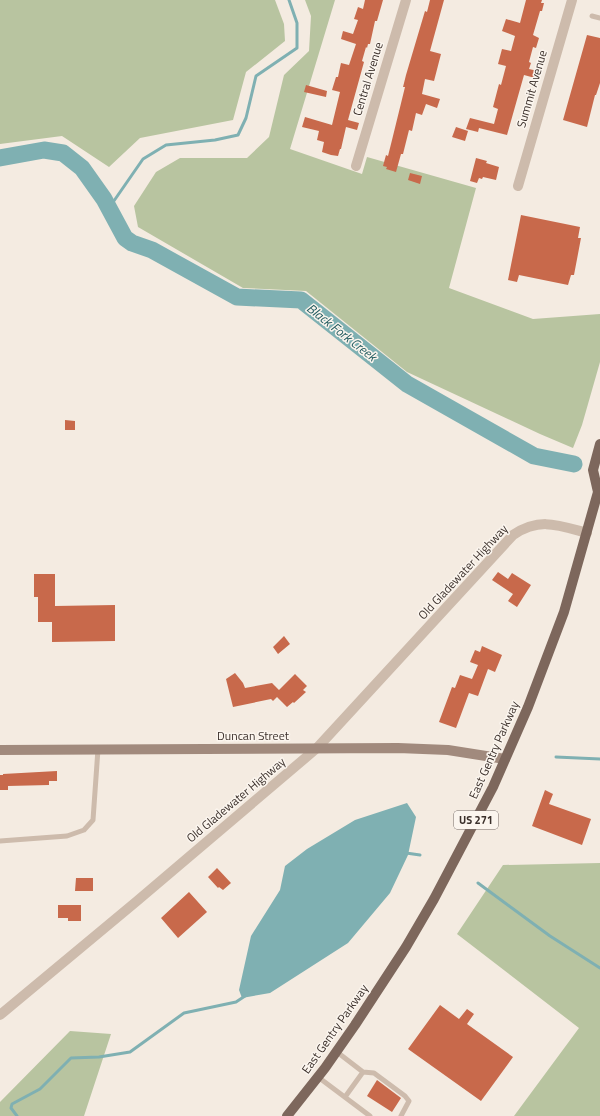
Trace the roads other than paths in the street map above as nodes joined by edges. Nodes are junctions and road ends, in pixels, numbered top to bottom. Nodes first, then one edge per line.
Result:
1 (406, 0) edge
2 (572, 0) edge
3 (592, 16) dead end
4 (600, 18) edge
5 (356, 166) dead end
6 (518, 186) dead end
7 (600, 444) edge
8 (599, 491) edge
9 (587, 533) junction
10 (317, 748) junction
11 (98, 749) junction
12 (0, 750) edge
13 (505, 759) junction
14 (0, 841) edge
15 (0, 1015) edge
16 (337, 1052) junction
17 (363, 1072) junction
18 (318, 1077) junction
19 (345, 1097) junction
20 (287, 1116) edge
21 (370, 1116) edge
22 (401, 1116) edge

1 - 5 street, Central Avenue
2 - 6 street, Summit Avenue
3 - 4 lane
7 - 8 main road, East Gentry Parkway / US 271
8 - 9 main road, East Gentry Parkway / US 271
9 - 10 street, Old Gladewater Highway
9 - 13 main road, East Gentry Parkway / US 271
10 - 11 street, Duncan Street
10 - 13 street, Duncan Street
10 - 15 street, Old Gladewater Highway
11 - 12 street, Duncan Street
11 - 14 lane
13 - 16 main road, East Gentry Parkway / US 271
16 - 17 lane
16 - 18 main road, East Gentry Parkway / US 271
17 - 19 lane
17 - 22 lane
18 - 19 lane
18 - 20 main road, East Gentry Parkway / US 271
19 - 21 lane

